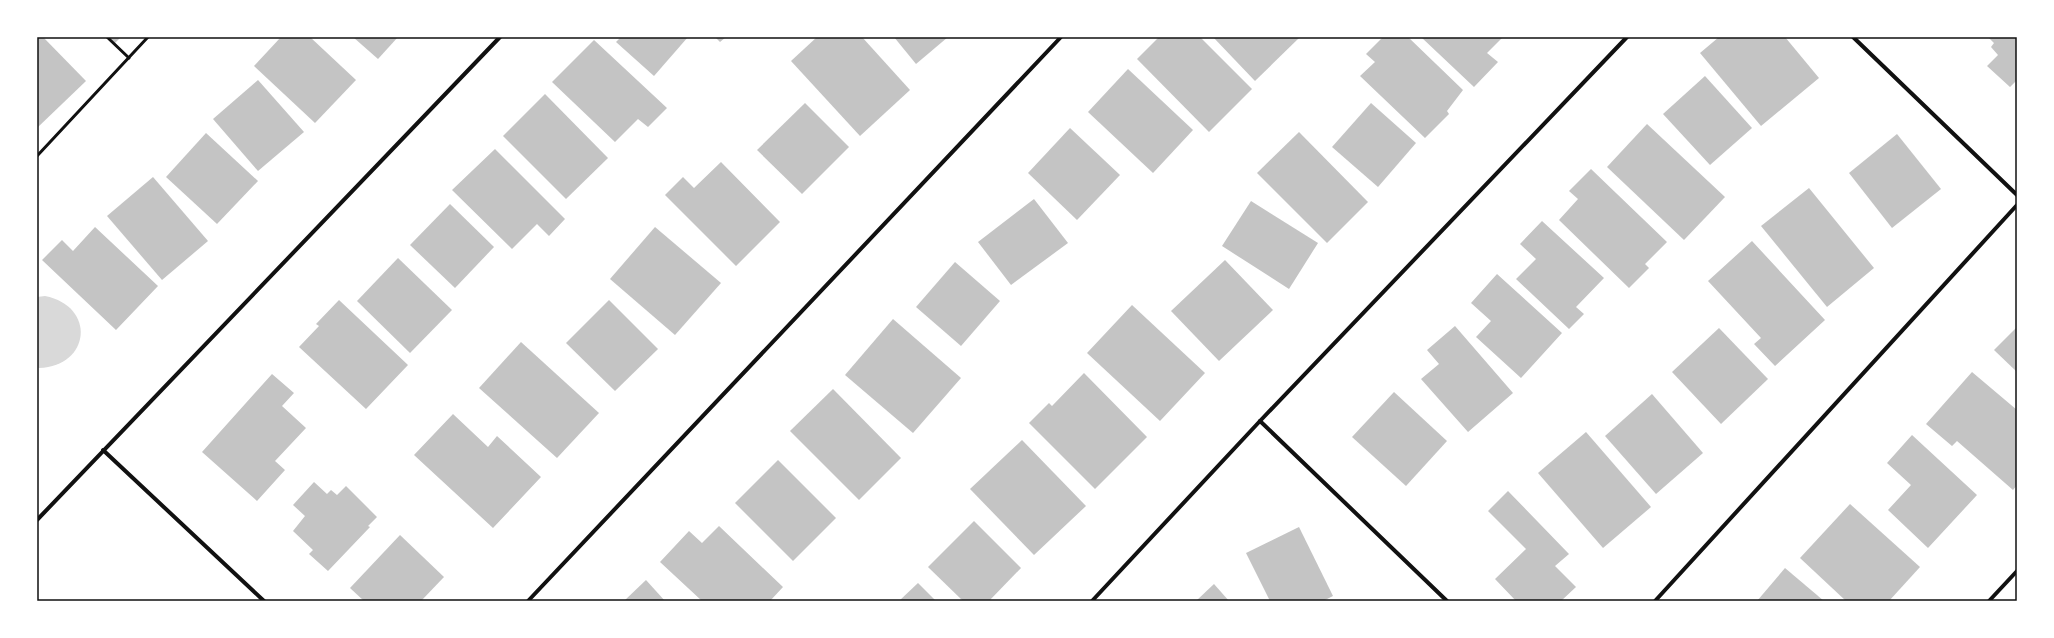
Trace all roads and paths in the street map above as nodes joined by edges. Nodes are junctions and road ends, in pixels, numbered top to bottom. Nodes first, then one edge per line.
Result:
1 (107, 37) edge
2 (148, 37) edge
3 (500, 37) edge
4 (1061, 37) edge
5 (1626, 37) edge
6 (1854, 37) edge
7 (129, 58) junction
8 (37, 156) edge
9 (2017, 195) edge
10 (2017, 206) edge
11 (1260, 421) junction
12 (103, 450) junction
13 (37, 520) edge
14 (2017, 571) edge
15 (264, 601) edge
16 (528, 601) edge
17 (1092, 601) edge
18 (1447, 601) edge
19 (1655, 601) edge
20 (1989, 601) edge

1 - 7 lane
2 - 7 lane
3 - 12 street
4 - 16 street
5 - 11 street
6 - 9 street
7 - 8 lane
10 - 19 street
11 - 17 street
11 - 18 street
12 - 13 street
12 - 15 street
14 - 20 street

